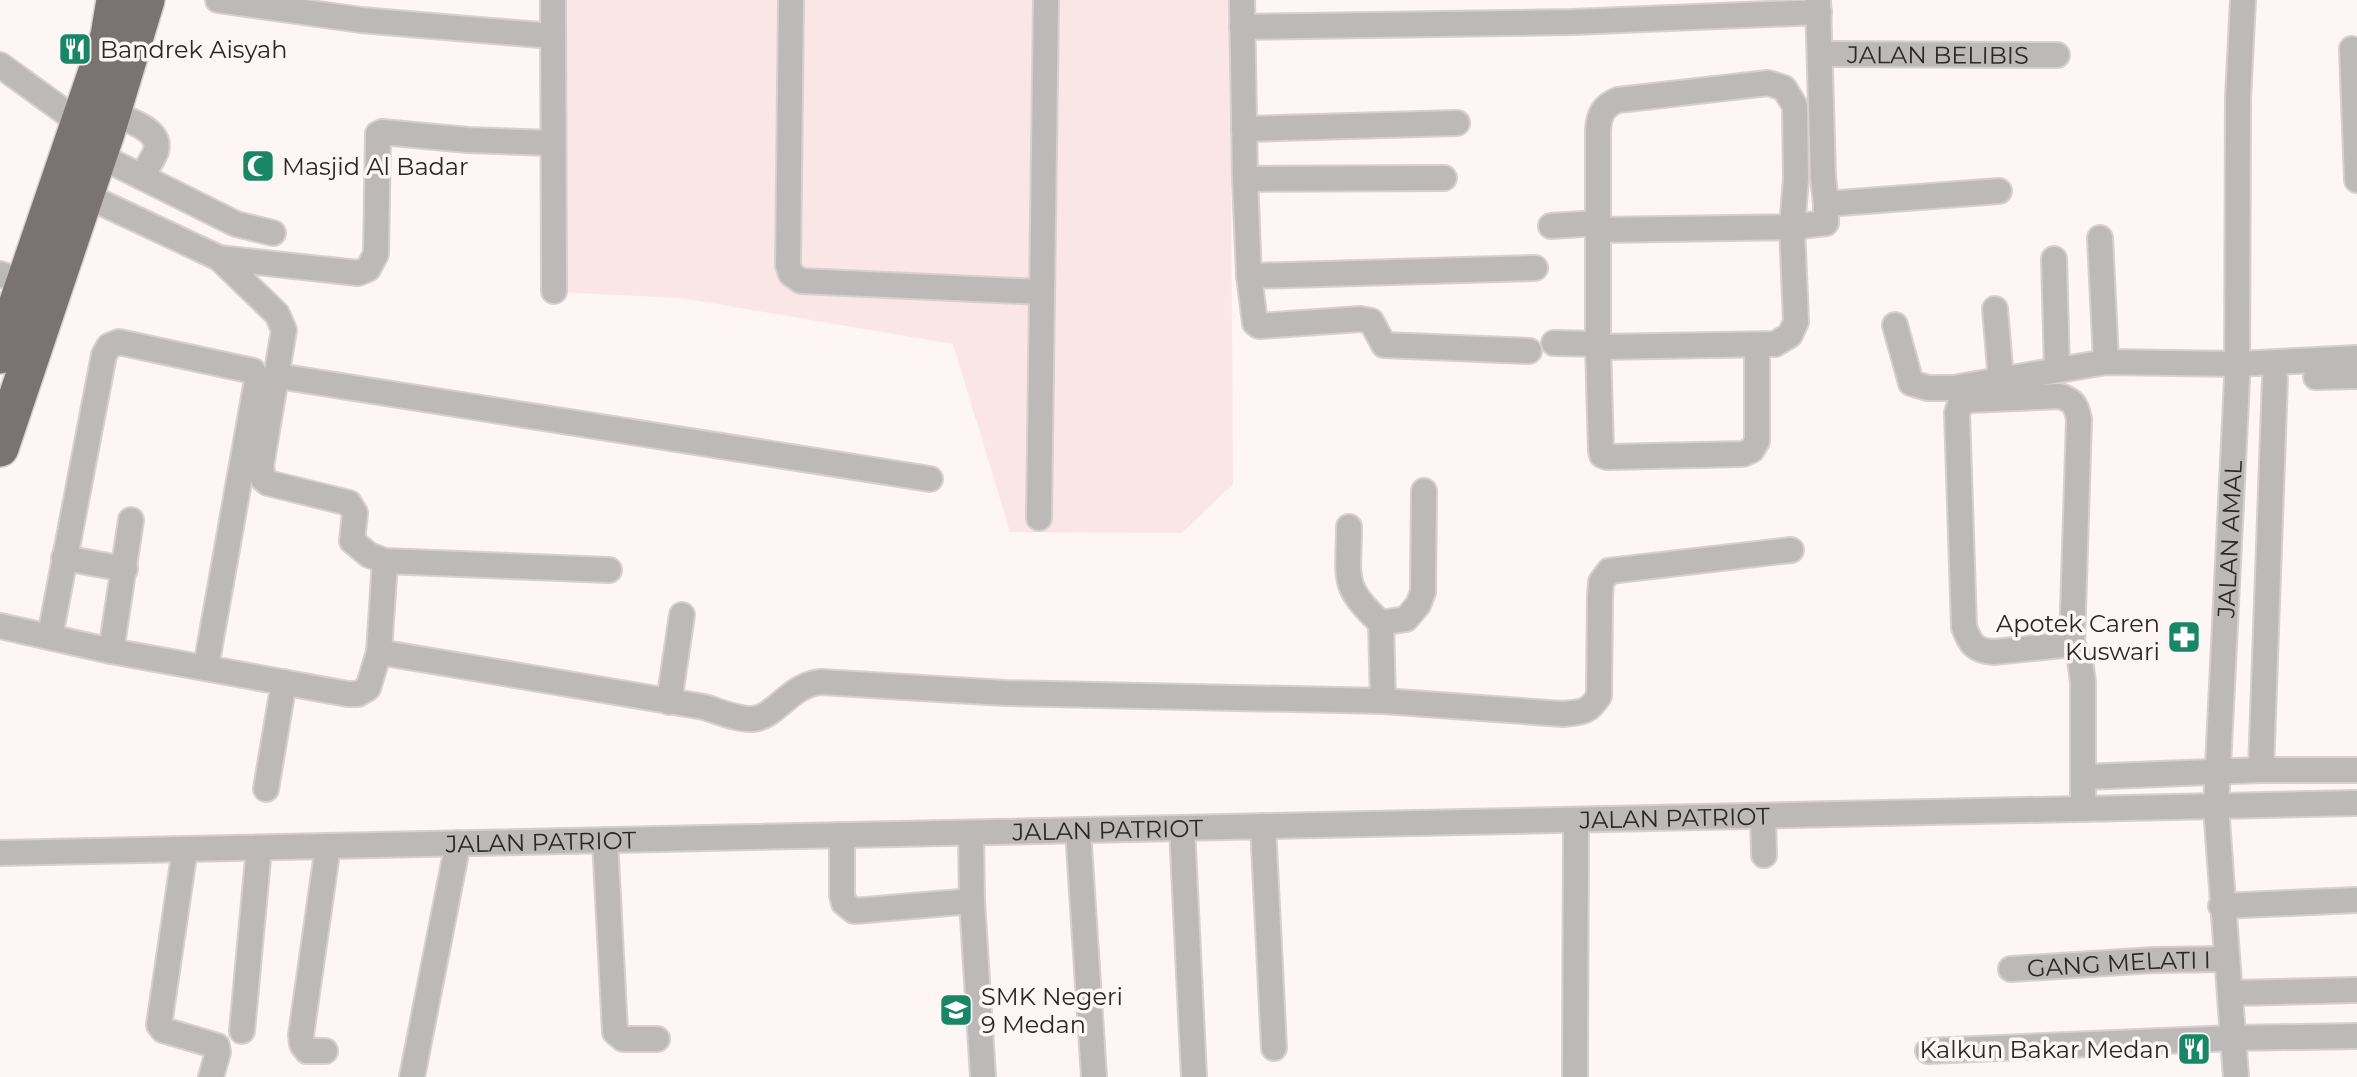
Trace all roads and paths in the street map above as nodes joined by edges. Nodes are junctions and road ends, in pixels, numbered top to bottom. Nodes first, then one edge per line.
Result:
1 (116, 0) edge
2 (143, 0) edge
3 (218, 0) edge
4 (553, 0) edge
5 (791, 0) edge
6 (1046, 0) edge
7 (1242, 0) edge
8 (2243, 0) edge
9 (1819, 6) edge
10 (117, 26) edge
11 (1242, 27) junction
12 (552, 36) junction
13 (2353, 50) dead end
14 (1821, 54) junction
15 (2057, 55) dead end
16 (0, 65) edge
17 (96, 118) junction
18 (1457, 123) dead end
19 (1244, 129) junction
20 (552, 142) junction
21 (98, 155) junction
22 (142, 177) junction
23 (1444, 178) dead end
24 (1245, 179) junction
25 (2357, 180) edge
26 (1999, 191) dead end
27 (85, 195) junction
28 (1826, 204) junction
29 (1551, 226) dead end
30 (1600, 226) junction
31 (1792, 227) junction
32 (273, 233) dead end
33 (2100, 238) dead end
34 (219, 258) junction
35 (2054, 259) dead end
36 (1535, 268) dead end
37 (1249, 276) junction
38 (25, 283) edge
39 (554, 291) dead end
40 (1041, 292) junction
41 (1995, 309) dead end
42 (1895, 325) dead end
43 (1554, 343) dead end
44 (1598, 345) junction
45 (1757, 346) junction
46 (1529, 351) dead end
47 (0, 355) edge
48 (2357, 358) edge
49 (2106, 362) junction
50 (2057, 369) junction
51 (2237, 372) junction
52 (278, 376) junction
53 (2357, 376) edge
54 (2275, 378) junction
55 (2001, 380) junction
56 (0, 448) edge
57 (930, 479) dead end
58 (1424, 491) dead end
59 (1039, 518) dead end
60 (131, 520) dead end
61 (1349, 527) dead end
62 (1791, 550) dead end
63 (64, 558) junction
64 (385, 561) junction
65 (125, 569) junction
66 (609, 570) dead end
67 (682, 615) dead end
68 (1381, 623) junction
69 (0, 626) edge
70 (50, 636) junction
71 (2072, 644) junction
72 (111, 651) junction
73 (379, 652) junction
74 (206, 667) junction
75 (284, 682) junction
76 (1383, 701) junction
77 (669, 702) junction
78 (2239, 770) junction
79 (2357, 770) edge
80 (2083, 777) junction
81 (266, 789) dead end
82 (2357, 803) edge
83 (2216, 807) junction
84 (2083, 809) junction
85 (1763, 816) junction
86 (1576, 820) junction
87 (1263, 826) junction
88 (1182, 828) junction
89 (1078, 830) junction
90 (971, 833) junction
91 (842, 835) junction
92 (604, 840) junction
93 (458, 843) junction
94 (328, 846) junction
95 (259, 848) junction
96 (185, 849) junction
97 (0, 853) edge
98 (1764, 855) dead end
99 (2357, 900) edge
100 (972, 901) junction
101 (2221, 906) junction
102 (2227, 958) junction
103 (2011, 969) dead end
104 (2357, 990) edge
105 (2230, 993) junction
106 (242, 1031) dead end
107 (2357, 1035) edge
108 (2233, 1038) junction
109 (657, 1039) dead end
110 (1274, 1048) dead end
111 (325, 1051) dead end
112 (1928, 1051) dead end
113 (211, 1077) edge
114 (412, 1077) edge
115 (983, 1077) edge
116 (1094, 1077) edge
117 (1194, 1077) edge
118 (1576, 1077) edge
119 (2236, 1077) edge

1 - 10 highway
2 - 10 highway
3 - 12 street
4 - 12 street
5 - 40 street
6 - 40 street
7 - 11 street
8 - 51 street, JALAN AMAL
9 - 11 street
9 - 14 street
10 - 17 highway
11 - 19 street
12 - 20 street
13 - 25 street
14 - 15 street, JALAN BELIBIS
14 - 28 street
16 - 17 street
17 - 21 highway
17 - 22 street
17 - 38 highway
18 - 19 street
19 - 24 street
20 - 34 street
20 - 39 street
21 - 22 street
21 - 27 highway
22 - 32 street
23 - 24 street
24 - 37 street
26 - 28 street
27 - 34 street
27 - 38 highway
28 - 31 street
29 - 30 street
30 - 31 street
30 - 31 street
30 - 44 street
31 - 45 street
33 - 49 street
34 - 52 street
35 - 50 street
36 - 37 street
37 - 46 street
38 - 47 highway
38 - 56 highway
40 - 59 street
41 - 55 street
42 - 55 street
43 - 44 street
44 - 45 street
44 - 45 street
48 - 51 street
49 - 50 street
49 - 51 street
50 - 55 street
51 - 54 street
51 - 78 street, JALAN AMAL
52 - 57 street
52 - 64 street
53 - 54 street
54 - 78 street
58 - 68 street
60 - 65 street
61 - 68 street
62 - 76 street
63 - 65 street
63 - 70 street
63 - 74 street
64 - 66 street
64 - 73 street
65 - 72 street
67 - 77 street
68 - 76 street
69 - 70 street
70 - 72 street
71 - 71 street
71 - 80 street
72 - 74 street
73 - 75 street
73 - 77 street
74 - 75 street
75 - 81 street
76 - 77 street
78 - 79 street
78 - 80 street
78 - 83 street, JALAN AMAL
80 - 84 street
82 - 83 street, JALAN PATRIOT
83 - 84 street, JALAN PATRIOT
83 - 101 street, JALAN AMAL
84 - 85 street, JALAN PATRIOT
85 - 86 street, JALAN PATRIOT
85 - 98 street
86 - 87 street, JALAN PATRIOT
86 - 118 street
87 - 88 street, JALAN PATRIOT
87 - 110 street
88 - 89 street, JALAN PATRIOT
88 - 117 street
89 - 90 street, JALAN PATRIOT
89 - 116 street
90 - 91 street, JALAN PATRIOT
90 - 100 street
91 - 92 street, JALAN PATRIOT
91 - 100 street
92 - 93 street, JALAN PATRIOT
92 - 109 street
93 - 94 street, JALAN PATRIOT
93 - 114 street
94 - 95 street, JALAN PATRIOT
94 - 111 street
95 - 96 street, JALAN PATRIOT
95 - 106 street
96 - 97 street, JALAN PATRIOT
96 - 113 street
99 - 101 street
100 - 115 street
101 - 102 street, JALAN AMAL
102 - 103 street, GANG MELATI I
102 - 105 street, JALAN AMAL
104 - 105 street
105 - 108 street, JALAN AMAL
107 - 108 street
108 - 112 street
108 - 119 street, JALAN AMAL

